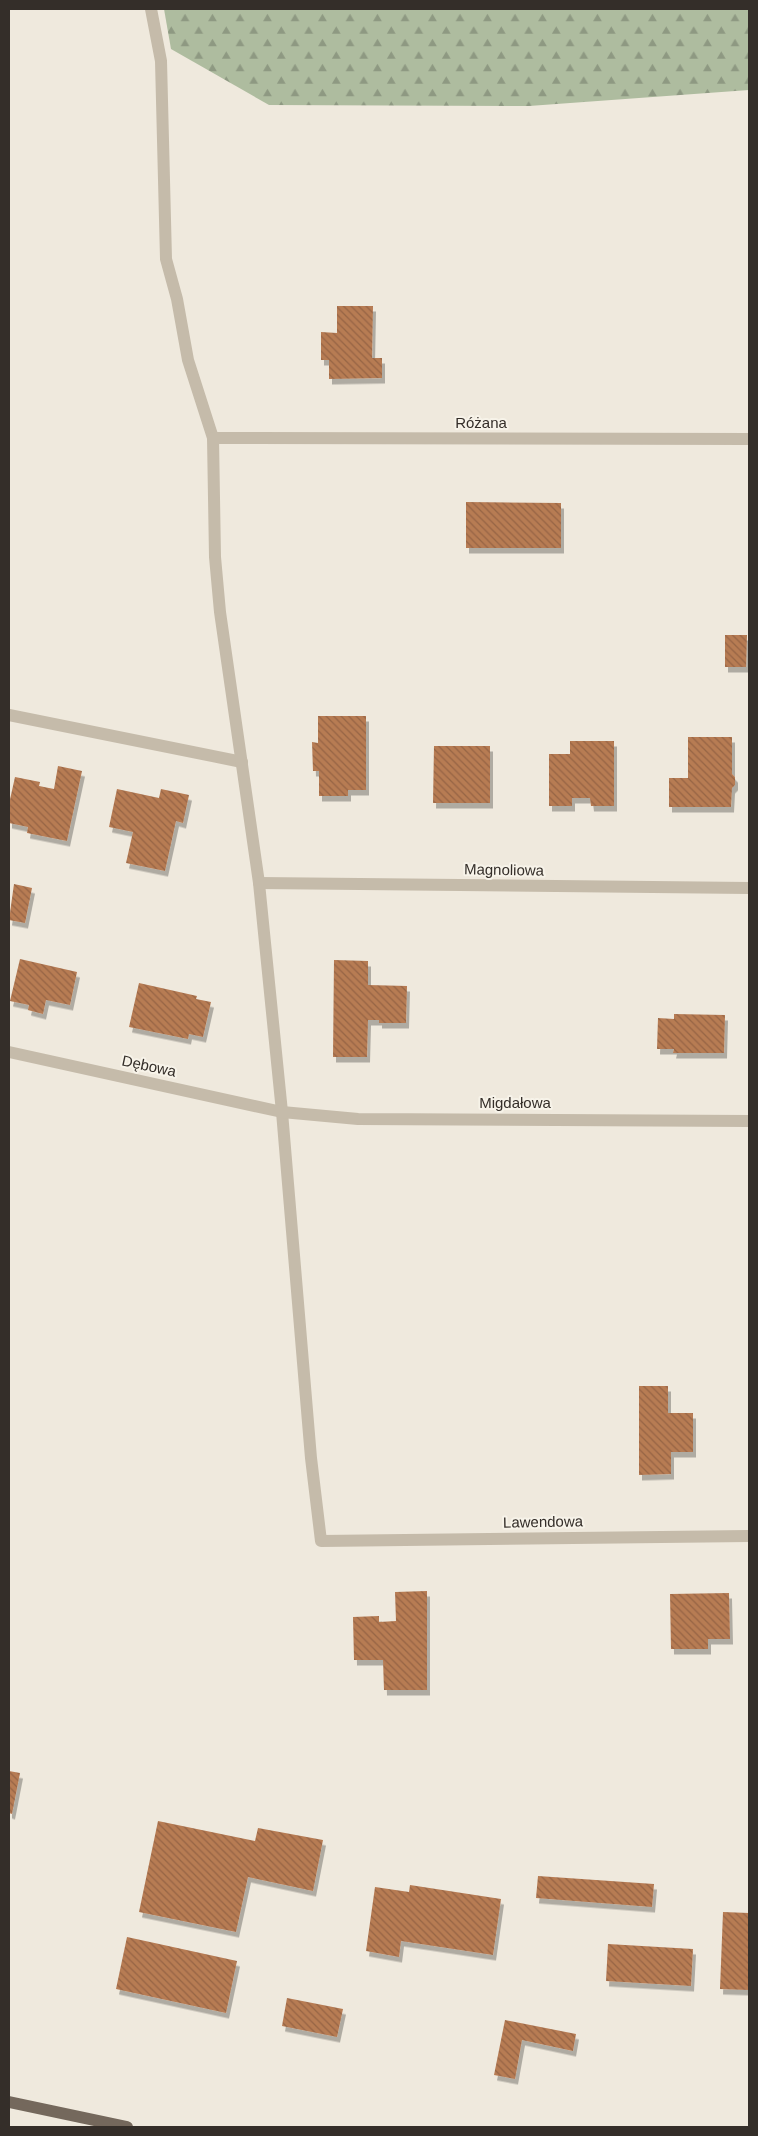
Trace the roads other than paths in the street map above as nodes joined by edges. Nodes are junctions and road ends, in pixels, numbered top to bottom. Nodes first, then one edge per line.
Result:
1 (151, 9) edge
2 (214, 438) junction
3 (749, 439) edge
4 (9, 715) edge
5 (242, 762) junction
6 (259, 883) junction
7 (749, 888) edge
8 (9, 1052) edge
9 (282, 1112) junction
10 (749, 1121) edge
11 (749, 1536) edge
12 (9, 2102) edge
13 (127, 2127) edge

1 - 2 street
2 - 3 street, Różana
2 - 5 street
4 - 5 street
5 - 6 street
6 - 7 street, Magnoliowa
6 - 9 street
8 - 9 street, Dębowa
9 - 10 street, Migdałowa
9 - 11 street, Lawendowa
12 - 13 main road

